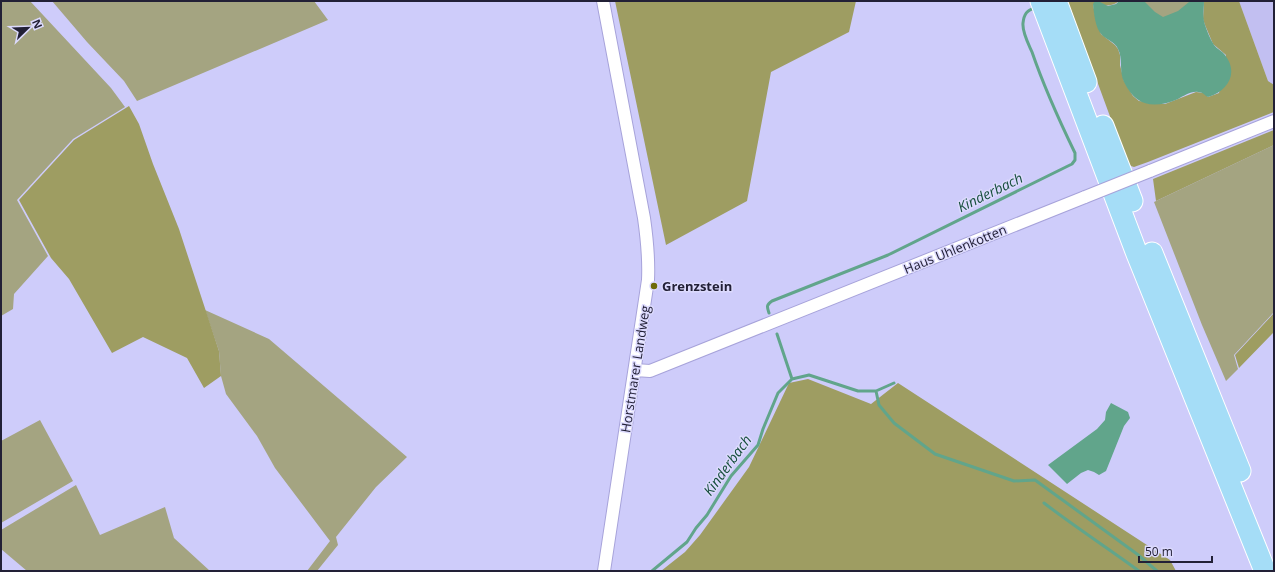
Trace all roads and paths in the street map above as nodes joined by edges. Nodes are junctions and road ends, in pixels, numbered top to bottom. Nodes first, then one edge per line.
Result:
1 (603, 1) edge
2 (1041, 1) edge
3 (1056, 1) edge
4 (1274, 121) edge
5 (635, 370) junction
6 (1274, 554) edge
7 (604, 571) edge
8 (1265, 571) edge

1 - 5 street, Horstmarer Landweg
2 - 8 highway
3 - 6 highway
4 - 5 street, Haus Uhlenkotten, bridge
5 - 7 street, Horstmarer Landweg

